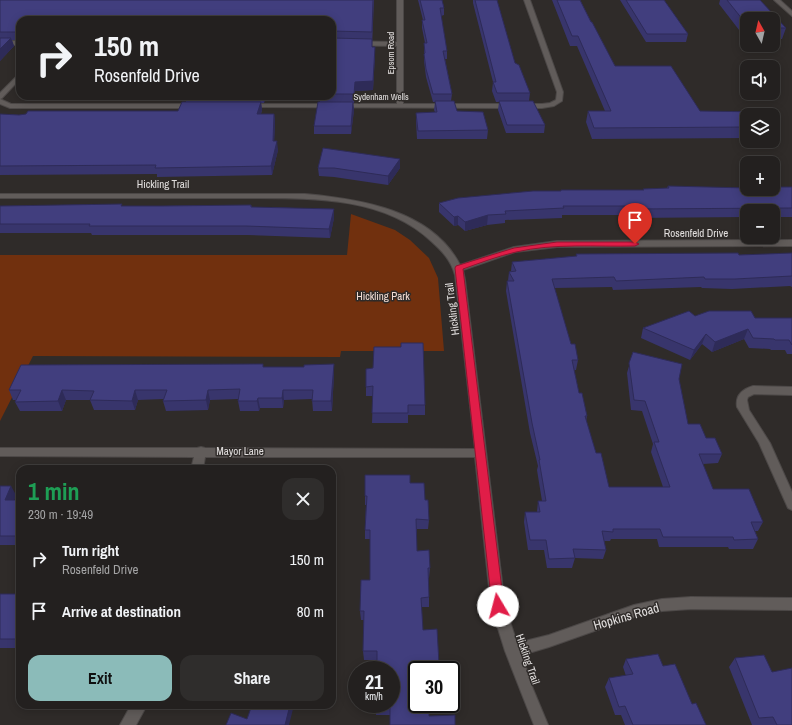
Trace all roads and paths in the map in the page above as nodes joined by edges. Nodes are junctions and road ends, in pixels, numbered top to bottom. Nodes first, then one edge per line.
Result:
1 (400, 0) edge
2 (527, 0) edge
3 (777, 0) edge
4 (792, 14) edge
5 (0, 43) edge
6 (16, 43) edge
7 (336, 43) edge
8 (400, 44) junction
9 (16, 79) edge
10 (0, 97) edge
11 (0, 101) edge
12 (204, 106) edge
13 (243, 106) edge
14 (400, 106) junction
15 (0, 196) edge
16 (792, 243) edge
17 (459, 268) junction
18 (792, 391) edge
19 (201, 451) junction
20 (0, 452) edge
21 (480, 452) junction
22 (198, 465) edge
23 (792, 505) edge
24 (792, 604) edge
25 (512, 651) junction
26 (137, 709) edge
27 (127, 725) edge
28 (541, 725) edge

1 - 8 street, Epsom Road
2 - 14 street, Sydenham Wells
3 - 4 street
5 - 6 street
7 - 8 street
8 - 14 street, Epsom Road
9 - 10 street
11 - 12 street
13 - 14 street, Sydenham Wells
15 - 17 street, Hickling Trail
16 - 17 street, Rosenfeld Drive
17 - 21 street, Hickling Trail
18 - 23 street
19 - 20 street, Mayor Lane
19 - 21 street, Mayor Lane
19 - 22 street
21 - 25 street, Hickling Trail
24 - 25 street, Hopkins Road
25 - 28 street, Hickling Trail
26 - 27 street

